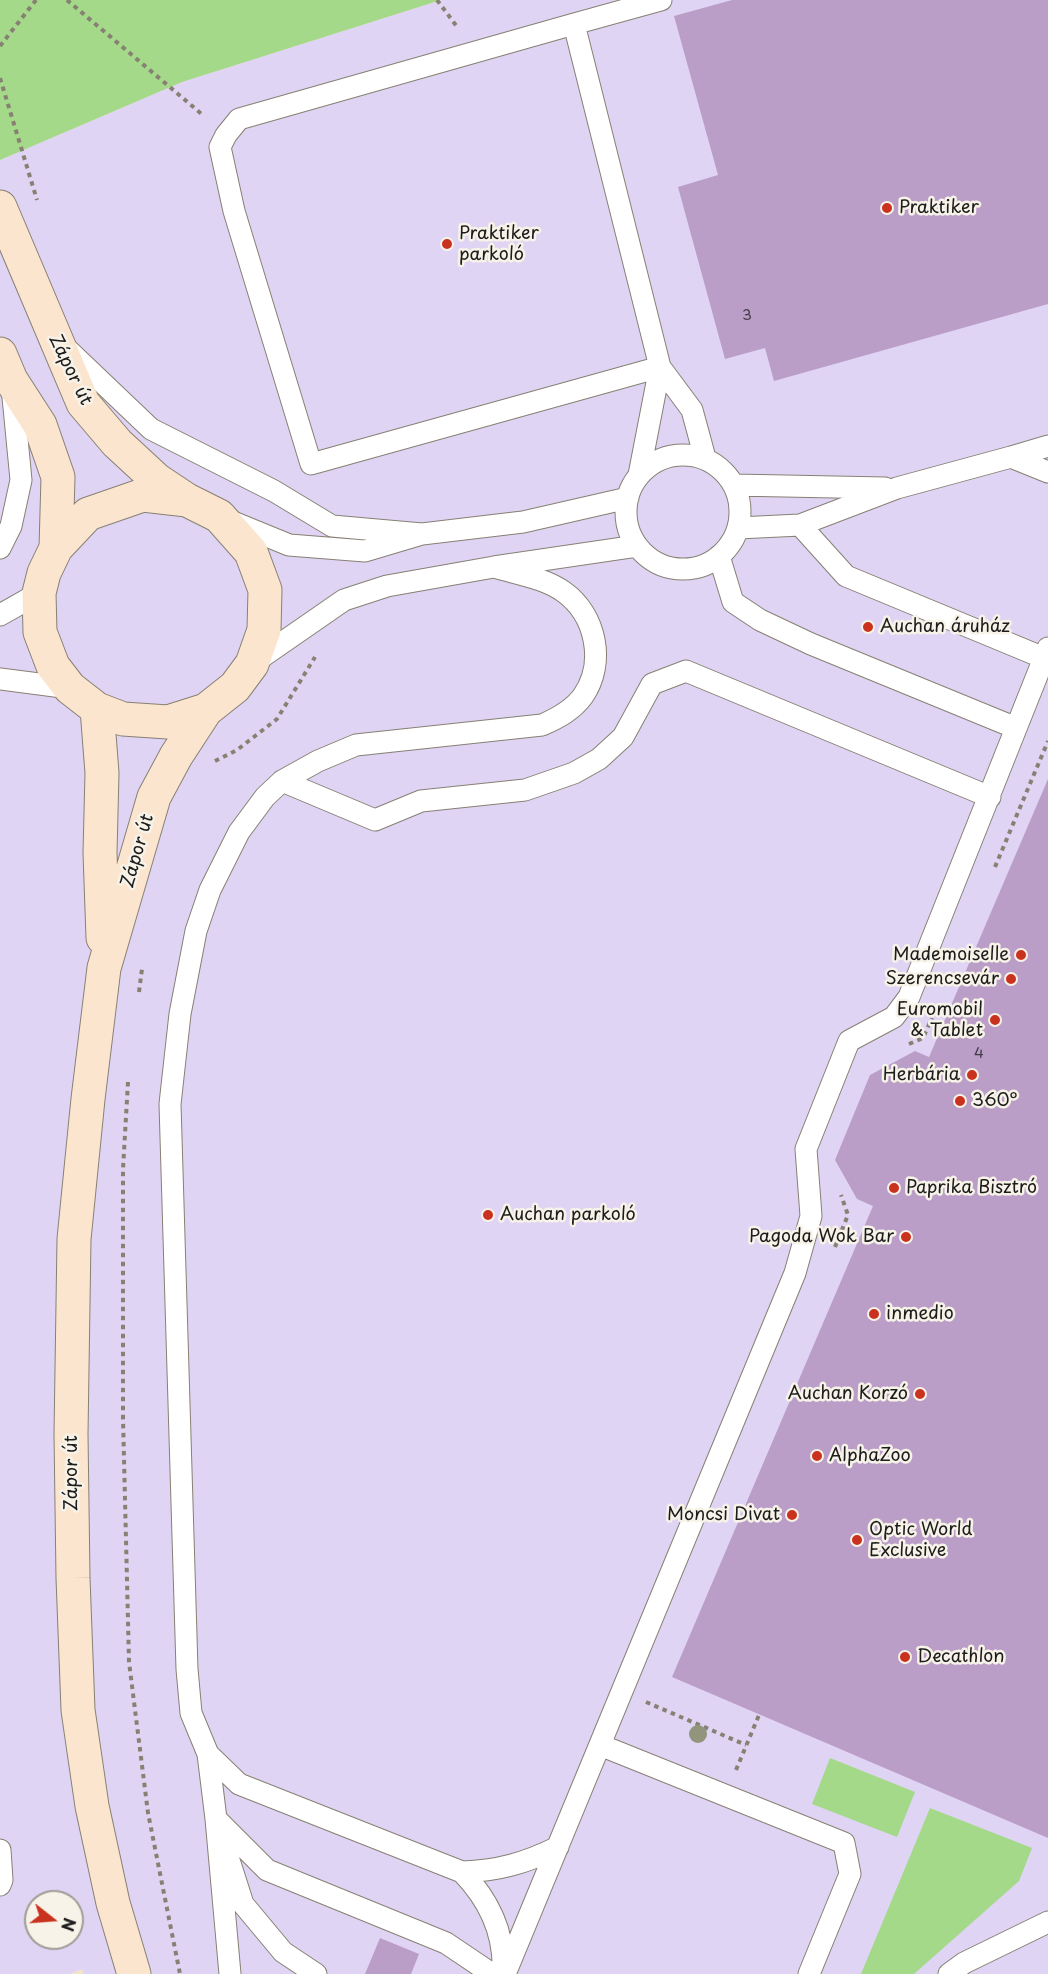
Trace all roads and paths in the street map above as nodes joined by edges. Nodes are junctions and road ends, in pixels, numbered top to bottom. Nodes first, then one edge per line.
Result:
1 (36, 0) edge
2 (67, 0) edge
3 (661, 0) edge
4 (574, 24) junction
5 (0, 46) edge
6 (0, 78) edge
7 (226, 135) junction
8 (0, 207) edge
9 (40, 207) dead end
10 (54, 338) junction
11 (6, 367) edge
12 (660, 367) junction
13 (1048, 446) edge
14 (1011, 457) junction
15 (705, 458) junction
16 (1048, 472) edge
17 (639, 475) junction
18 (734, 485) junction
19 (897, 488) junction
20 (628, 498) junction
21 (187, 500) junction
22 (219, 516) junction
23 (800, 525) junction
24 (738, 528) junction
25 (422, 534) junction
26 (637, 546) junction
27 (0, 548) edge
28 (56, 548) junction
29 (719, 556) junction
30 (494, 567) junction
31 (39, 593) junction
32 (0, 615) edge
33 (1046, 653) edge
34 (315, 656) dead end
35 (252, 664) junction
36 (0, 679) edge
37 (70, 688) junction
38 (97, 709) junction
39 (206, 710) junction
40 (1016, 728) junction
41 (209, 764) dead end
42 (282, 781) junction
43 (990, 797) junction
44 (144, 958) dead end
45 (104, 968) junction
46 (137, 1003) dead end
47 (128, 1081) dead end
48 (759, 1715) dead end
49 (600, 1745) junction
50 (208, 1754) junction
51 (726, 1795) junction
52 (216, 1819) junction
53 (558, 1847) junction
54 (0, 1850) edge
55 (462, 1872) junction
56 (0, 1885) edge
57 (1048, 1922) edge
58 (134, 1974) edge
59 (180, 1974) edge
60 (230, 1974) edge
61 (316, 1974) edge
62 (492, 1974) edge
63 (504, 1974) edge
64 (809, 1974) edge
65 (949, 1974) edge

1 - 5 path
2 - 7 path
3 - 4 lane
4 - 7 lane
4 - 12 lane
6 - 9 path
7 - 12 lane
8 - 10 street, Zápor út
10 - 21 street, Zápor út
10 - 25 lane
11 - 27 lane
11 - 28 street, Zápor út
12 - 15 lane
12 - 17 lane
13 - 14 lane
14 - 16 lane
14 - 19 lane
15 - 17 lane
15 - 18 lane
17 - 20 lane
18 - 19 lane
18 - 24 lane
19 - 23 lane
20 - 25 lane
20 - 26 lane
21 - 22 street, Zápor út
21 - 28 street, Zápor út
22 - 25 lane
22 - 35 street, Zápor út
23 - 24 lane
23 - 33 lane
24 - 29 lane
26 - 29 lane
26 - 30 lane
28 - 31 street, Zápor út
29 - 40 lane
30 - 35 lane
30 - 42 lane
31 - 32 lane
31 - 37 street, Zápor út
33 - 40 lane
34 - 41 path
35 - 39 street, Zápor út
36 - 37 lane
37 - 38 street, Zápor út
38 - 39 street, Zápor út
38 - 45 street, Zápor út
39 - 45 street, Zápor út
40 - 43 lane
42 - 43 lane
42 - 50 lane
43 - 49 lane
44 - 46 path
45 - 58 street, Zápor út
47 - 59 path
48 - 51 path
49 - 51 lane
49 - 53 lane
50 - 52 lane
50 - 55 lane
51 - 64 lane
52 - 60 lane
52 - 61 lane
52 - 62 lane
53 - 55 lane
53 - 63 lane
54 - 56 lane
55 - 63 lane
57 - 65 lane

